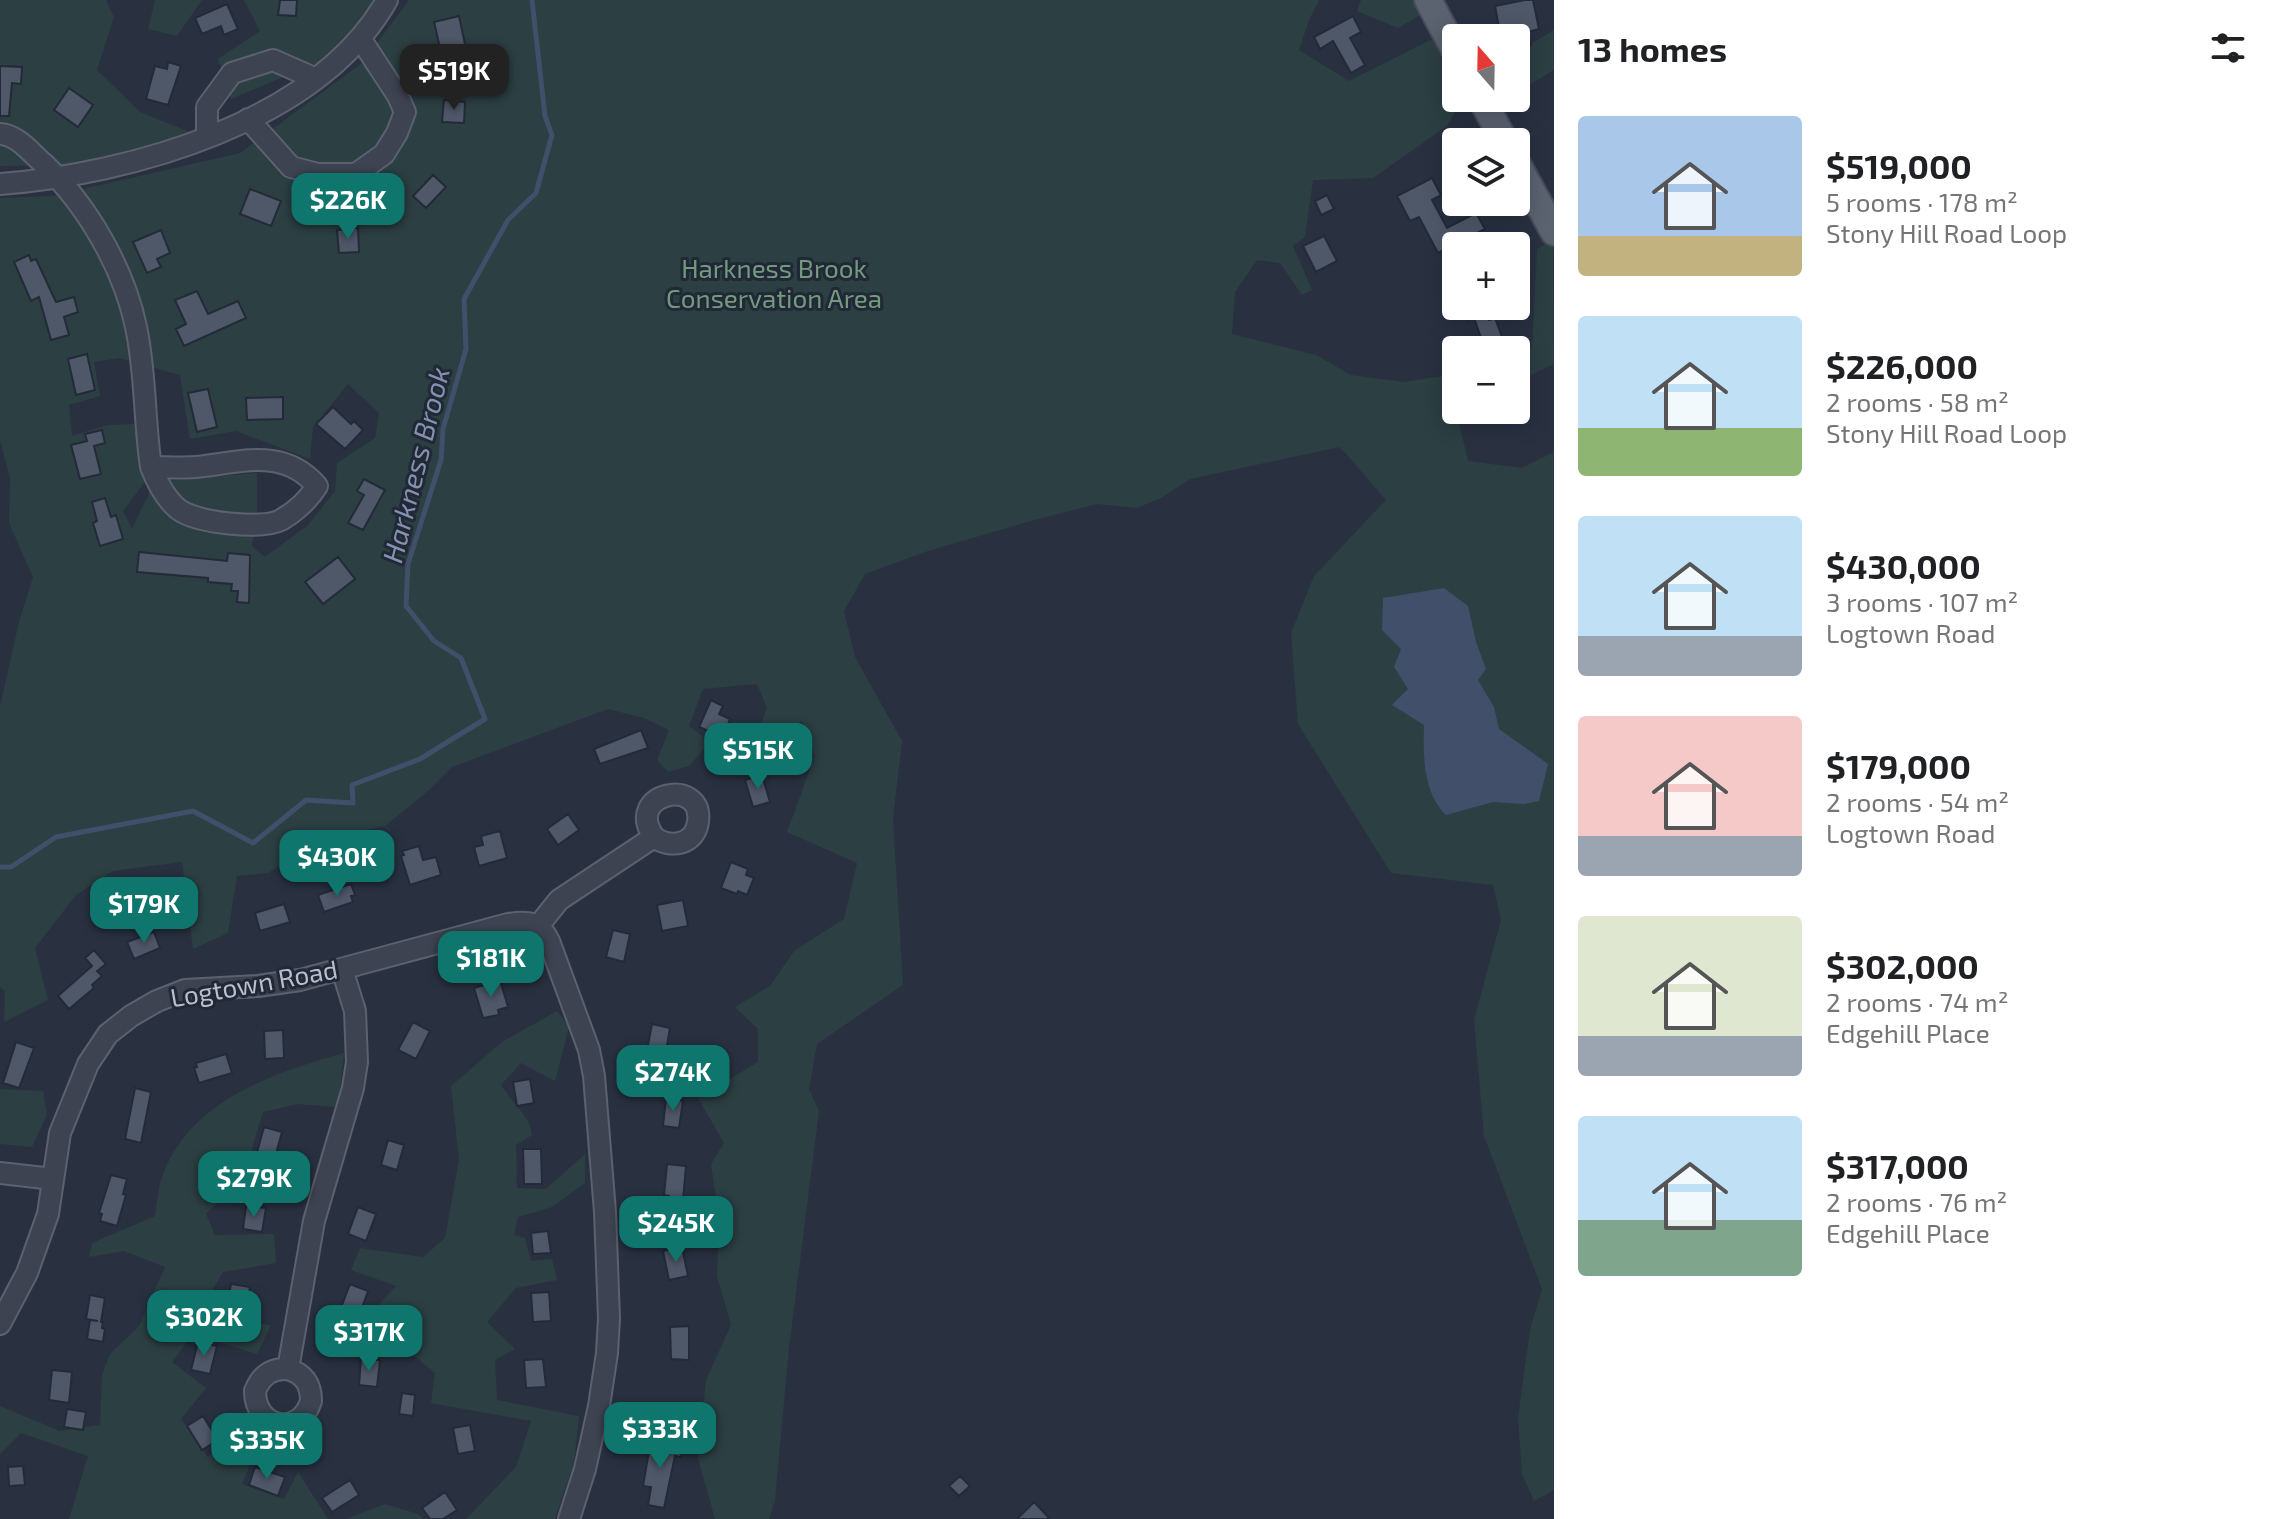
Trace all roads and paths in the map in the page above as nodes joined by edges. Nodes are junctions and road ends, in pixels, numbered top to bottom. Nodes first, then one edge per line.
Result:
1 (387, 0) edge
2 (1428, 0) edge
3 (1442, 26) edge
4 (360, 38) junction
5 (316, 79) junction
6 (248, 119) junction
7 (0, 134) edge
8 (207, 137) junction
9 (58, 177) junction
10 (0, 184) edge
11 (1530, 188) edge
12 (1554, 232) edge
13 (151, 467) junction
14 (654, 837) dead end
15 (539, 925) junction
16 (342, 969) junction
17 (0, 1173) edge
18 (53, 1179) junction
19 (0, 1324) edge
20 (288, 1369) dead end
21 (569, 1519) edge

1 - 4 street
2 - 3 main road
4 - 5 street
4 - 6 street
5 - 6 street
5 - 8 street
6 - 8 street
7 - 9 street
8 - 9 street
9 - 10 street
9 - 13 street
11 - 12 main road
13 - 13 street
14 - 15 street
15 - 16 street, Logtown Road
15 - 21 street
16 - 18 street, Logtown Road
16 - 20 street
17 - 18 street
18 - 19 street, Logtown Road

